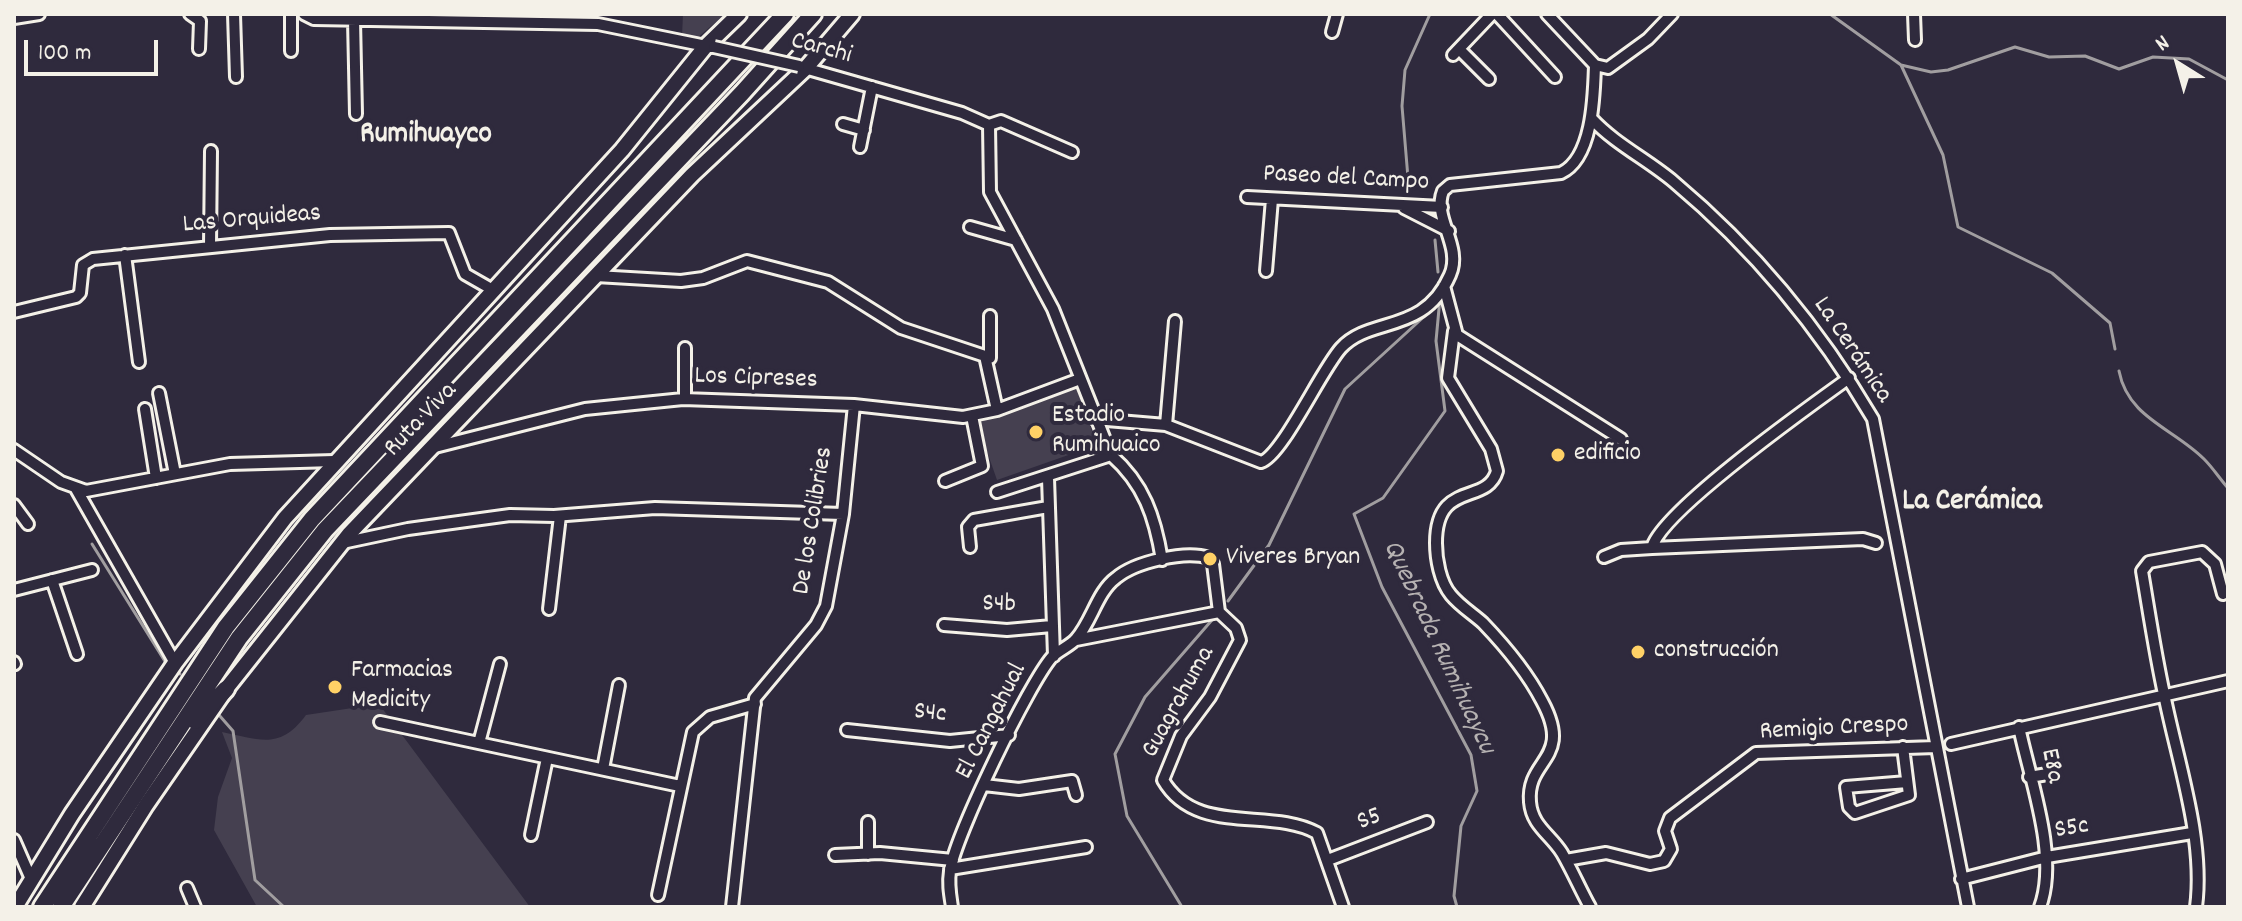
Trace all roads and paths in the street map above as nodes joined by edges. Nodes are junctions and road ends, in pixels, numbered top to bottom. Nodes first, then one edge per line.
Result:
1 (39, 14) edge
2 (190, 14) edge
3 (234, 14) edge
4 (291, 14) edge
5 (304, 14) edge
6 (739, 14) edge
7 (785, 14) edge
8 (813, 14) edge
9 (852, 14) edge
10 (1337, 14) edge
11 (1494, 14) edge
12 (1547, 14) edge
13 (1672, 14) edge
14 (1914, 14) edge
15 (14, 18) edge
16 (598, 19) edge
17 (354, 20) junction
18 (1332, 32) dead end
19 (1915, 40) dead end
20 (709, 47) junction
21 (199, 49) dead end
22 (291, 51) dead end
23 (1595, 65) junction
24 (802, 67) junction
25 (236, 77) dead end
26 (1555, 77) dead end
27 (1489, 79) dead end
28 (872, 87) junction
29 (356, 114) dead end
30 (1592, 119) junction
31 (843, 124) dead end
32 (989, 125) junction
33 (864, 130) junction
34 (860, 147) dead end
35 (211, 151) dead end
36 (1072, 152) dead end
37 (1247, 197) dead end
38 (1272, 199) junction
39 (1394, 205) junction
40 (1442, 207) junction
41 (970, 227) dead end
42 (1449, 231) junction
43 (1016, 240) junction
44 (210, 246) junction
45 (125, 255) junction
46 (1266, 271) dead end
47 (596, 276) junction
48 (1444, 286) junction
49 (493, 290) junction
50 (14, 312) edge
51 (990, 316) dead end
52 (1175, 321) dead end
53 (1454, 331) junction
54 (685, 348) dead end
55 (986, 358) junction
56 (139, 362) dead end
57 (1849, 378) junction
58 (1080, 379) junction
59 (159, 393) dead end
60 (685, 399) junction
61 (854, 405) junction
62 (145, 409) dead end
63 (997, 410) junction
64 (972, 416) junction
65 (1095, 419) junction
66 (1166, 425) junction
67 (1621, 439) dead end
68 (429, 448) junction
69 (14, 450) edge
70 (1111, 455) junction
71 (334, 461) junction
72 (175, 474) junction
73 (156, 478) junction
74 (1048, 478) junction
75 (945, 481) dead end
76 (75, 487) junction
77 (997, 492) dead end
78 (14, 505) edge
79 (1048, 507) junction
80 (843, 514) junction
81 (560, 516) junction
82 (28, 524) dead end
83 (342, 543) junction
84 (1876, 543) dead end
85 (970, 547) dead end
86 (1652, 548) junction
87 (1604, 557) dead end
88 (1162, 560) junction
89 (92, 570) dead end
90 (52, 580) junction
91 (14, 590) edge
92 (2223, 594) dead end
93 (549, 609) dead end
94 (1219, 612) junction
95 (944, 625) dead end
96 (1052, 626) junction
97 (1076, 640) junction
98 (77, 654) dead end
99 (1054, 656) junction
100 (175, 663) junction
101 (500, 664) dead end
102 (2228, 681) edge
103 (619, 685) dead end
104 (226, 689) junction
105 (2164, 695) junction
106 (755, 704) junction
107 (380, 722) dead end
108 (2019, 727) junction
109 (847, 730) dead end
110 (1009, 735) junction
111 (479, 743) junction
112 (1951, 744) dead end
113 (1903, 747) junction
114 (1936, 747) junction
115 (547, 758) junction
116 (154, 767) junction
117 (603, 769) junction
118 (2054, 773) dead end
119 (2029, 777) junction
120 (1907, 782) junction
121 (984, 785) junction
122 (680, 786) junction
123 (1076, 795) dead end
124 (868, 822) dead end
125 (1427, 822) dead end
126 (2192, 833) junction
127 (531, 835) dead end
128 (14, 840) edge
129 (1086, 847) dead end
130 (868, 854) junction
131 (835, 855) dead end
132 (2047, 857) junction
133 (1328, 860) junction
134 (1566, 860) junction
135 (952, 864) junction
136 (31, 879) junction
137 (1961, 879) junction
138 (187, 888) dead end
139 (658, 895) dead end
140 (15, 907) edge
141 (42, 907) edge
142 (61, 907) edge
143 (82, 907) edge
144 (195, 907) edge
145 (732, 907) edge
146 (952, 907) edge
147 (1343, 907) edge
148 (1590, 907) edge
149 (1968, 907) edge
150 (2040, 907) edge
151 (2196, 907) edge

1 - 15 street
2 - 21 street
3 - 25 street
4 - 22 street
5 - 17 street, Carchi
6 - 20 main road, Ruta Viva
7 - 141 highway, Ruta Viva
8 - 116 highway, Ruta Viva
9 - 24 main road, Ruta Viva
10 - 18 street
11 - 26 street
11 - 27 street
12 - 23 street
13 - 23 street
14 - 19 street
16 - 17 street, Carchi
16 - 20 street, Carchi
17 - 29 street
20 - 24 street, Carchi, bridge
20 - 49 main road, Ruta Viva
23 - 30 street
24 - 28 street, Carchi
24 - 47 main road, Ruta Viva
28 - 32 street, Carchi
28 - 33 street
30 - 40 street
30 - 57 street, La Cerámica
31 - 33 street
32 - 36 street, Carchi
32 - 43 street
33 - 34 street
35 - 44 street
37 - 38 street, Paseo del Campo
38 - 39 street, Paseo del Campo
38 - 46 street
39 - 40 street, Paseo del Campo
39 - 42 street
40 - 42 street
41 - 43 street
42 - 48 street
43 - 58 street
44 - 45 street, Las Orquideas
44 - 49 street, Las Orquideas
45 - 50 street, Las Orquideas
45 - 56 street
47 - 55 street
47 - 68 main road, Ruta Viva
48 - 53 street
48 - 66 street
49 - 71 main road, Ruta Viva
51 - 55 street
52 - 66 street
53 - 67 street
53 - 134 street
54 - 60 street
55 - 63 street
57 - 86 street
57 - 114 street, La Cerámica
58 - 63 street, Los Cipreses
58 - 65 street
59 - 72 street
60 - 61 street, Los Cipreses
60 - 68 street, Los Cipreses
61 - 64 street, Los Cipreses
61 - 80 street, De los Colibries
62 - 73 street
63 - 64 street, Los Cipreses
64 - 75 street
65 - 66 street
65 - 70 street
68 - 83 main road, Ruta Viva
69 - 76 street
70 - 74 street
70 - 88 street
71 - 72 street
71 - 100 main road, Ruta Viva
72 - 73 street
73 - 76 street
74 - 77 street
74 - 79 street
76 - 100 street
78 - 82 street
79 - 85 street
79 - 96 street
80 - 81 street
80 - 106 street, De los Colibries
81 - 83 street
81 - 93 street
83 - 104 main road, Ruta Viva
84 - 86 street
86 - 87 street
88 - 94 street, Guagrahuma
88 - 97 street, El Cangahual
89 - 90 street
90 - 91 street
90 - 98 street
92 - 105 street
94 - 97 street
94 - 133 street, Guagrahuma
95 - 96 street, S4b
96 - 99 street
97 - 99 street, El Cangahual
99 - 110 street, El Cangahual
100 - 136 main road, Ruta Viva
101 - 111 street
102 - 105 street
103 - 117 street
104 - 116 highway
104 - 143 main road, Ruta Viva
105 - 108 street
105 - 126 street
106 - 122 street
106 - 145 street, De los Colibries
107 - 111 street
108 - 112 street
108 - 119 street, E8a
109 - 110 street, S4c
110 - 121 street, El Cangahual
111 - 115 street
113 - 114 street, Remigio Crespo
113 - 120 street
113 - 134 street, Remigio Crespo
114 - 137 street, La Cerámica
115 - 117 street
115 - 127 street
116 - 142 highway, Ruta Viva
117 - 122 street
118 - 119 street
119 - 132 street, E8a
120 - 120 street
121 - 123 street
121 - 135 street, El Cangahual
122 - 139 street
124 - 130 street
125 - 133 street, S5
126 - 132 street, S5c
126 - 151 street
128 - 136 street
129 - 135 street
130 - 131 street
130 - 135 street
132 - 137 street, S5c
132 - 150 street, E8a
133 - 147 street
134 - 148 street
135 - 146 street, El Cangahual
136 - 140 main road, Ruta Viva
137 - 149 street, La Cerámica
138 - 144 street

